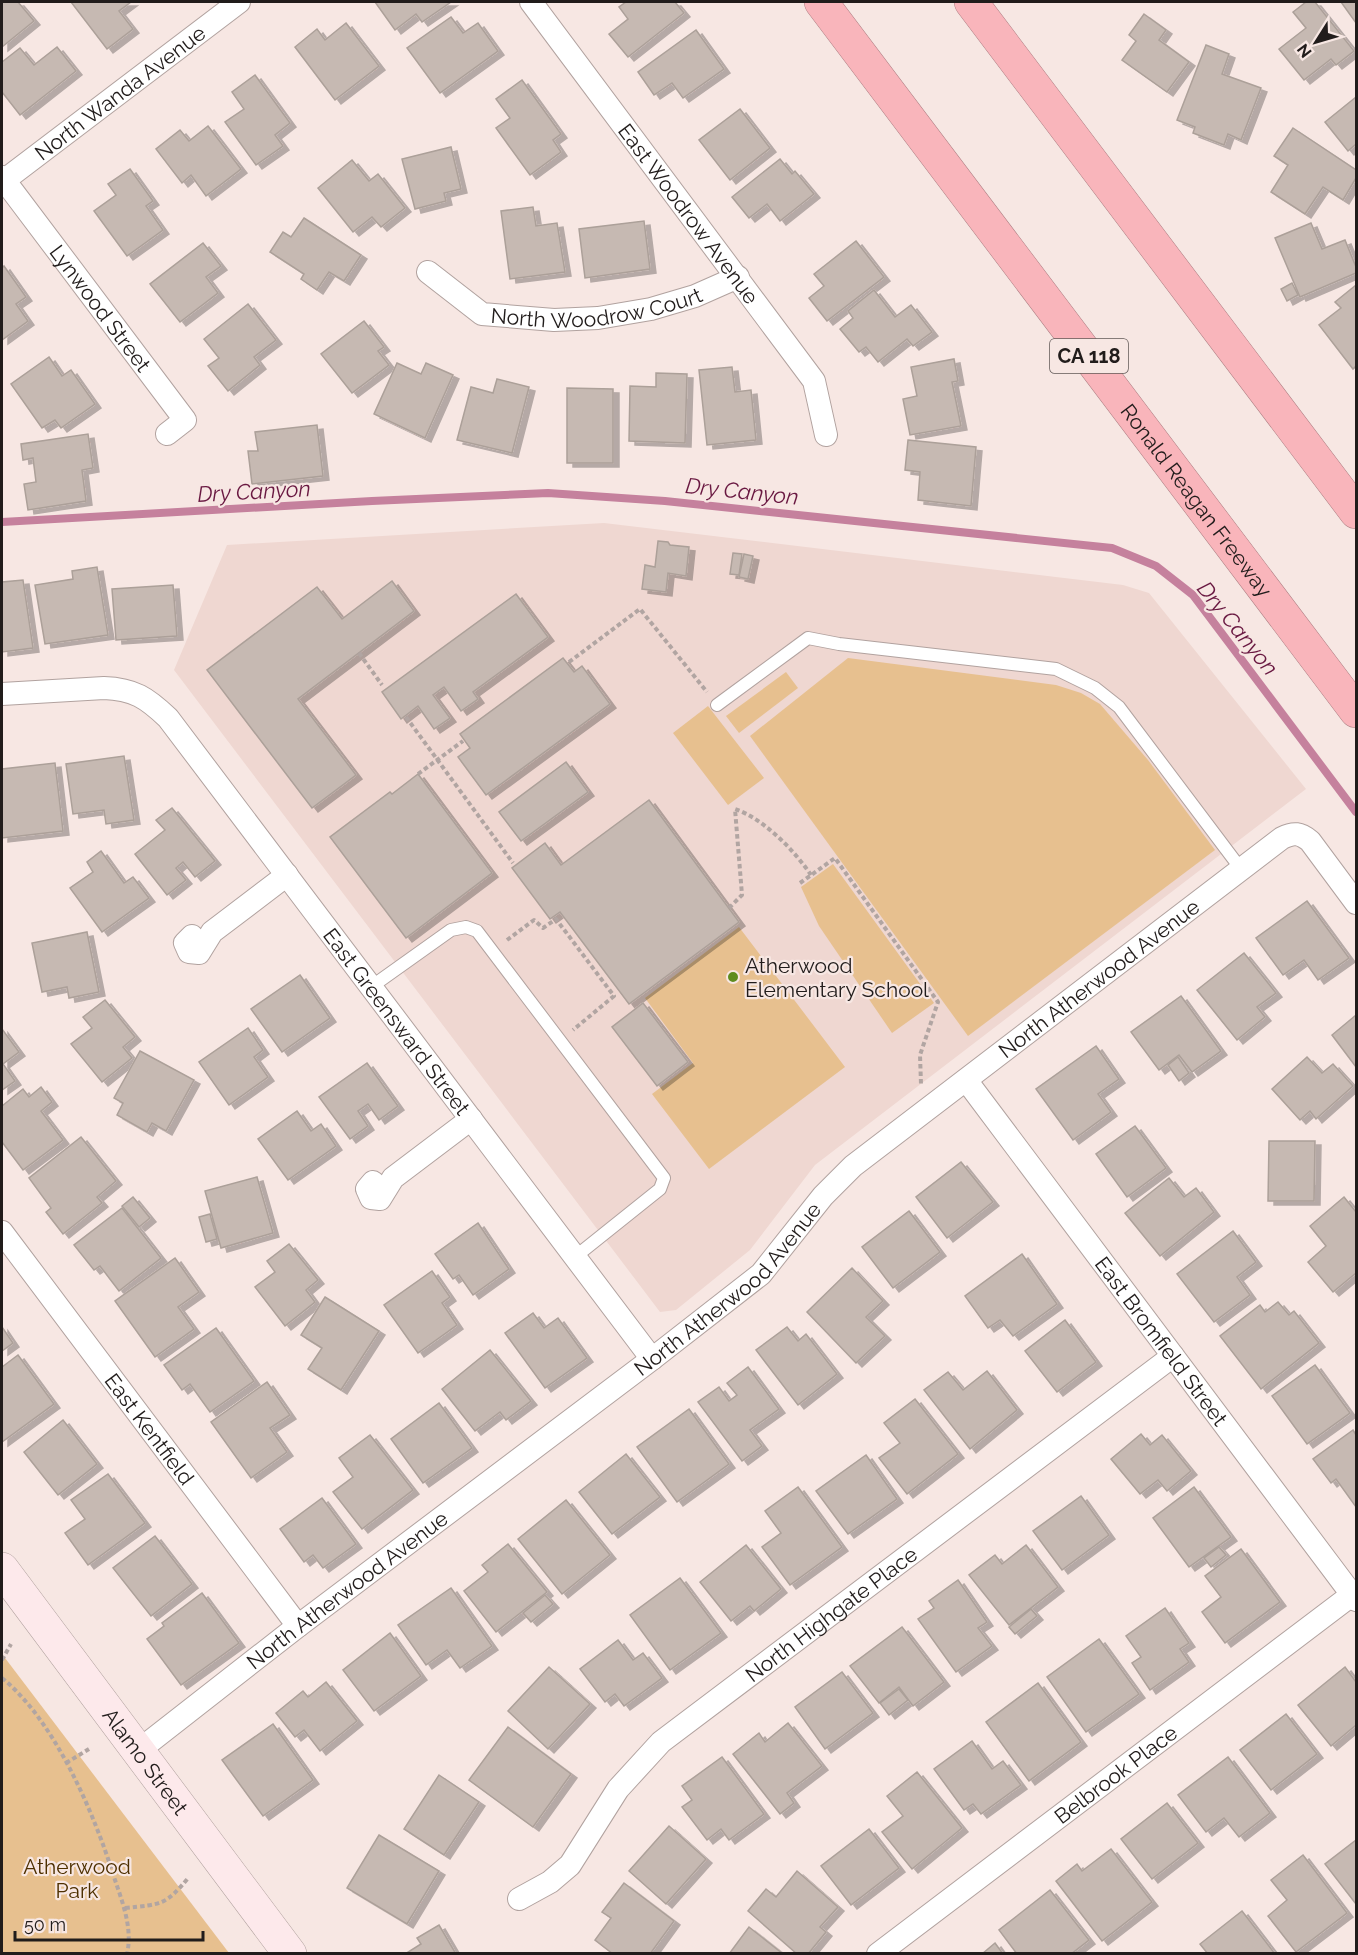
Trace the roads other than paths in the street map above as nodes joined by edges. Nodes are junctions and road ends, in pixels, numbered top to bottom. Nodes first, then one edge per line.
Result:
1 (239, 2) edge
2 (531, 2) edge
3 (821, 2) edge
4 (971, 2) edge
5 (2, 180) edge
6 (428, 272) dead end
7 (738, 277) junction
8 (167, 434) dead end
9 (826, 435) dead end
10 (1356, 512) edge
11 (2, 694) edge
12 (717, 705) road end
13 (1356, 711) edge
14 (1241, 869) junction
15 (287, 874) junction
16 (1356, 903) edge
17 (192, 936) dead end
18 (371, 987) junction
19 (966, 1080) junction
20 (471, 1119) junction
21 (373, 1182) dead end
22 (2, 1232) edge
23 (575, 1257) junction
24 (1173, 1356) junction
25 (652, 1359) junction
26 (2, 1569) edge
27 (1354, 1597) edge
28 (298, 1626) junction
29 (138, 1751) junction
30 (519, 1899) dead end
31 (290, 1953) edge
32 (878, 1953) edge

1 - 5 street, North Wanda Avenue
2 - 7 street, East Woodrow Avenue
3 - 13 highway, Ronald Reagan Freeway / CA 118
4 - 10 highway
5 - 8 street, Lynwood Street
6 - 7 street, North Woodrow Court
7 - 9 street, East Woodrow Avenue
11 - 15 street, East Greensward Street
12 - 14 lane
14 - 16 street, North Atherwood Avenue
14 - 19 street, North Atherwood Avenue
15 - 17 street
15 - 18 street, East Greensward Street
18 - 20 street, East Greensward Street
18 - 23 lane
19 - 24 street, East Bromfield Street
19 - 25 street, North Atherwood Avenue
20 - 21 street
20 - 23 street, East Greensward Street
22 - 28 street, East Kentfield
23 - 25 street, East Greensward Street
24 - 27 street, East Bromfield Street
24 - 30 street, North Highgate Place
25 - 28 street, North Atherwood Avenue
26 - 29 main road, Alamo Street
27 - 32 street, Belbrook Place
28 - 29 street, North Atherwood Avenue
29 - 31 main road, Alamo Street

